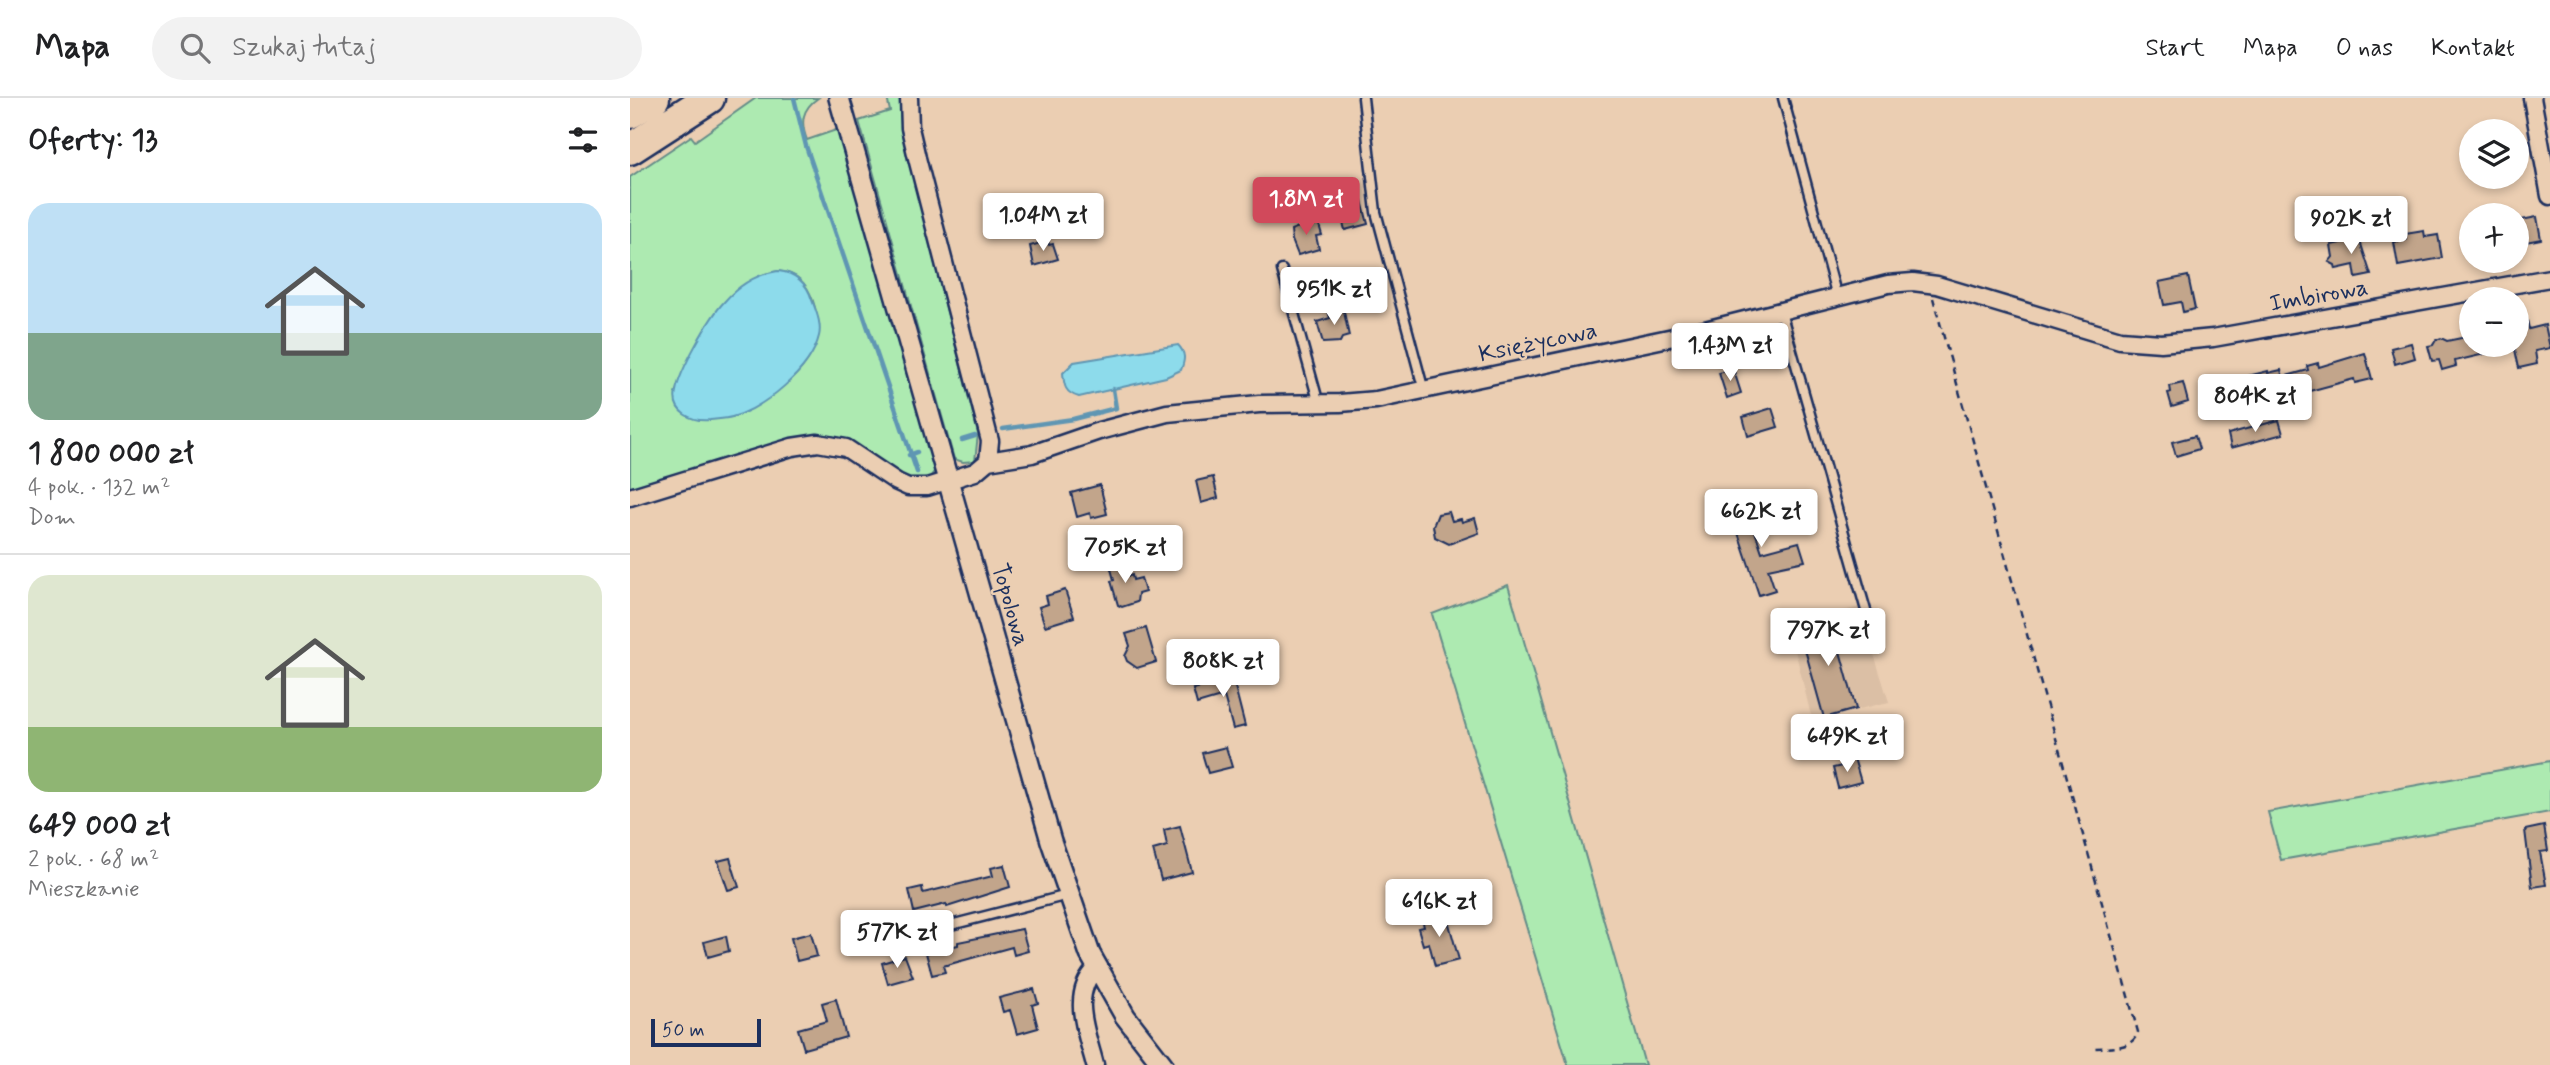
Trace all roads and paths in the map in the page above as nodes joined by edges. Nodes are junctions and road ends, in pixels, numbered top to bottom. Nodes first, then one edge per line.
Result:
1 (654, 98) edge
2 (709, 98) edge
3 (839, 98) edge
4 (909, 98) edge
5 (1363, 98) edge
6 (1783, 98) edge
7 (2532, 98) edge
8 (630, 113) edge
9 (630, 149) edge
10 (2550, 196) edge
11 (1282, 270) dead end
12 (2550, 278) edge
13 (1933, 284) junction
14 (1837, 297) junction
15 (1781, 312) junction
16 (2136, 342) joint
17 (1424, 391) junction
18 (1319, 404) junction
19 (988, 461) junction
20 (948, 481) junction
21 (630, 497) edge
22 (1867, 614) dead end
23 (1068, 895) junction
24 (935, 929) dead end
25 (1097, 968) junction
26 (2095, 1048) dead end
27 (1095, 1065) edge
28 (1163, 1065) edge

1 - 8 highway
2 - 9 highway
3 - 20 street, Topolowa
4 - 19 street
5 - 17 lane
6 - 14 lane
7 - 10 street
11 - 18 lane
12 - 16 street, Imbirowa
13 - 14 street, Księżycowa
13 - 16 street, Księżycowa
13 - 26 path
14 - 15 street, Księżycowa
15 - 17 street, Księżycowa
15 - 22 lane
17 - 18 street, Księżycowa
18 - 19 street, Księżycowa
19 - 20 street, Księżycowa
20 - 21 street, Księżycowa
20 - 23 street, Topolowa
23 - 24 lane
23 - 25 street, Topolowa
25 - 27 street
25 - 28 street, Topolowa

